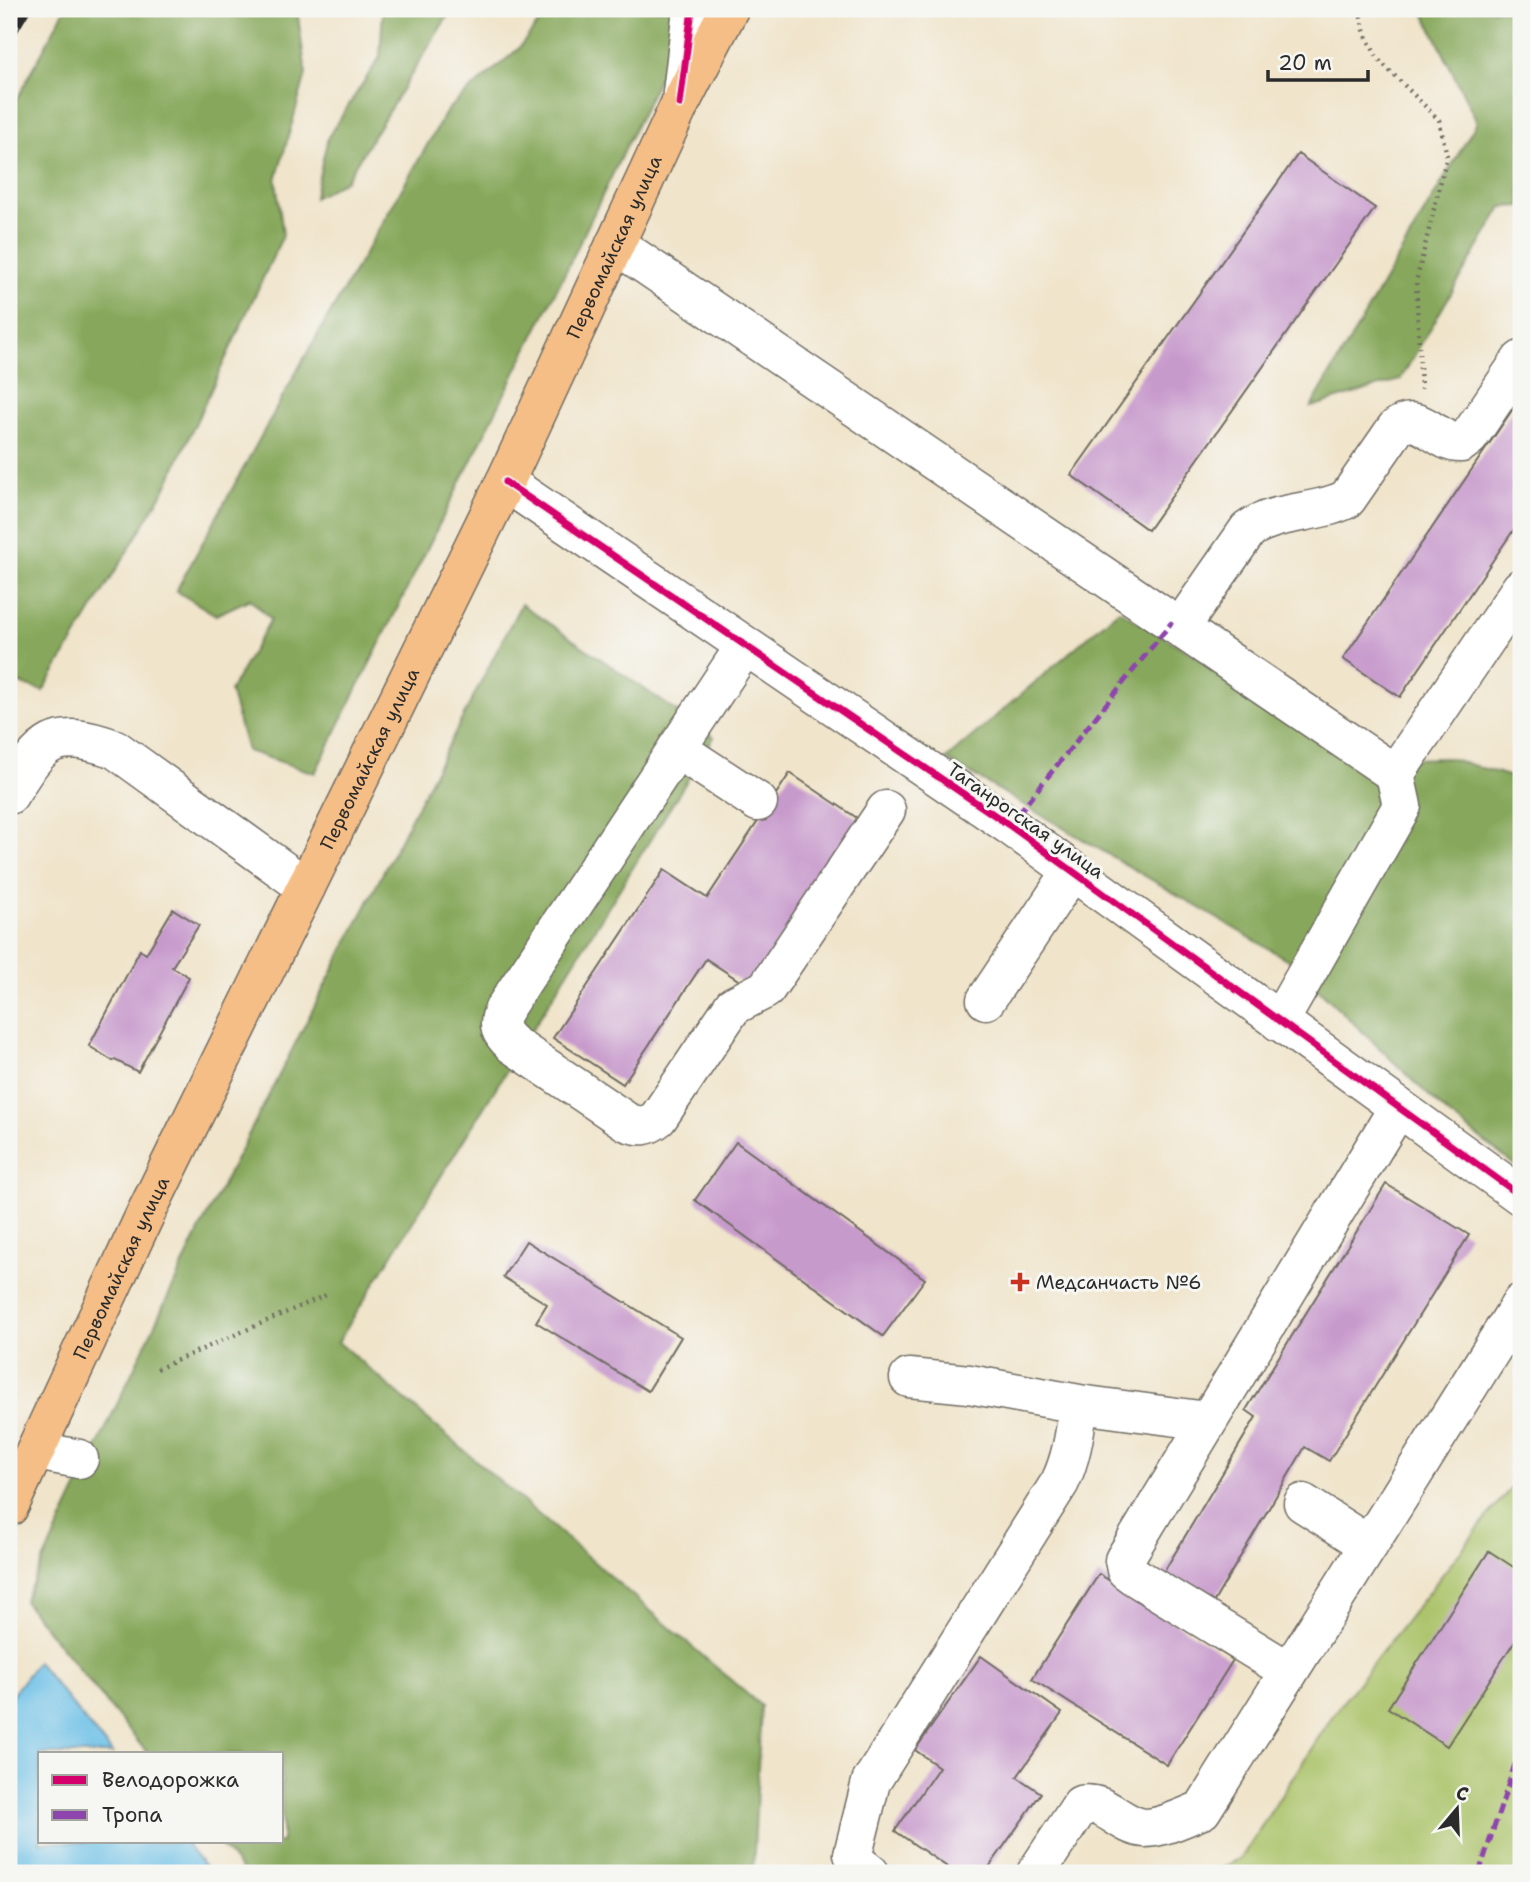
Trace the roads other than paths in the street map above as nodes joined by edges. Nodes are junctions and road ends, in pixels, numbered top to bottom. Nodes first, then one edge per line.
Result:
1 (692, 9) edge
2 (729, 9) edge
3 (680, 104) junction
4 (615, 244) junction
5 (1521, 360) edge
6 (505, 482) junction
7 (1521, 588) edge
8 (1180, 628) junction
9 (745, 646) junction
10 (677, 749) junction
11 (1395, 774) junction
12 (9, 795) edge
13 (758, 802) dead end
14 (886, 810) dead end
15 (1072, 871) junction
16 (306, 887) junction
17 (986, 1000) dead end
18 (1279, 1022) junction
19 (1398, 1108) junction
20 (1521, 1196) edge
21 (1521, 1303) edge
22 (909, 1378) dead end
23 (1079, 1404) junction
24 (1207, 1420) junction
25 (37, 1451) junction
26 (79, 1459) dead end
27 (1303, 1503) dead end
28 (9, 1507) edge
29 (1369, 1545) junction
30 (1289, 1671) junction
31 (870, 1873) edge
32 (1035, 1873) edge

1 - 3 street
2 - 3 main road, Первомайская улица
3 - 4 main road, Первомайская улица
4 - 6 main road, Первомайская улица
4 - 8 street
5 - 8 street
6 - 9 street, Таганрогская улица
6 - 16 main road, Первомайская улица
7 - 11 street
8 - 11 street
9 - 10 street
9 - 15 street, Таганрогская улица
10 - 13 street
10 - 14 street
11 - 18 street
12 - 16 street
15 - 17 street
15 - 18 street, Таганрогская улица
16 - 25 main road, Первомайская улица
18 - 19 street, Таганрогская улица
19 - 20 street, Таганрогская улица
19 - 24 street
21 - 29 street
22 - 23 street
23 - 24 street
23 - 31 street
24 - 30 street
25 - 26 street
25 - 28 main road, Первомайская улица
27 - 29 street
29 - 30 street
30 - 32 street

